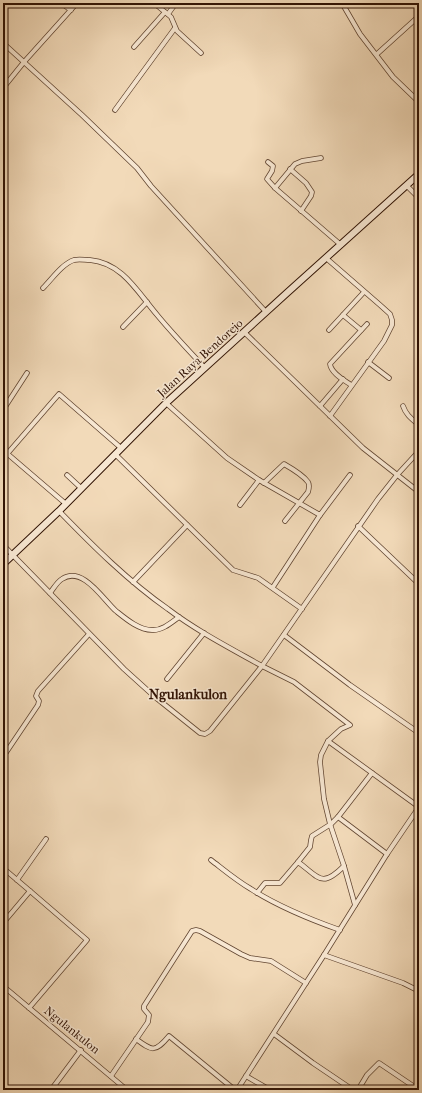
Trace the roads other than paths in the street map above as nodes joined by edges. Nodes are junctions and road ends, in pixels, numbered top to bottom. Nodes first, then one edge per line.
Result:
1 (61, 3) edge
2 (77, 3) edge
3 (154, 3) edge
4 (176, 3) edge
5 (342, 3) edge
6 (71, 10) junction
7 (166, 13) junction
8 (419, 16) edge
9 (175, 28) junction
10 (3, 43) edge
11 (134, 47) dead end
12 (201, 53) dead end
13 (377, 54) junction
14 (24, 62) junction
15 (3, 88) edge
16 (419, 102) edge
17 (115, 110) dead end
18 (321, 158) dead end
19 (268, 162) dead end
20 (290, 169) junction
21 (419, 174) edge
22 (407, 186) junction
23 (275, 188) junction
24 (419, 198) edge
25 (301, 211) junction
26 (340, 245) junction
27 (326, 258) junction
28 (42, 288) dead end
29 (364, 292) junction
30 (147, 302) junction
31 (266, 312) junction
32 (343, 315) junction
33 (367, 324) dead end
34 (123, 327) dead end
35 (329, 330) dead end
36 (361, 330) junction
37 (244, 332) junction
38 (368, 362) junction
39 (205, 368) junction
40 (27, 373) dead end
41 (389, 378) dead end
42 (342, 379) junction
43 (351, 385) junction
44 (166, 403) junction
45 (320, 406) junction
46 (403, 406) dead end
47 (3, 410) edge
48 (330, 416) junction
49 (419, 425) edge
50 (121, 448) junction
51 (3, 450) edge
52 (419, 451) edge
53 (7, 454) junction
54 (115, 454) junction
55 (67, 475) dead end
56 (350, 475) dead end
57 (397, 475) junction
58 (259, 480) junction
59 (264, 483) junction
60 (81, 488) junction
61 (419, 492) edge
62 (300, 503) junction
63 (66, 504) junction
64 (240, 505) dead end
65 (59, 510) junction
66 (320, 515) junction
67 (285, 521) dead end
68 (187, 525) junction
69 (358, 526) junction
70 (3, 545) edge
71 (13, 554) junction
72 (3, 564) edge
73 (133, 582) junction
74 (419, 584) edge
75 (274, 587) junction
76 (50, 593) junction
77 (302, 609) junction
78 (179, 617) junction
79 (204, 633) junction
80 (89, 634) junction
81 (284, 635) junction
82 (262, 666) junction
83 (167, 679) dead end
84 (419, 732) edge
85 (328, 741) junction
86 (3, 757) edge
87 (372, 773) junction
88 (419, 807) edge
89 (338, 817) junction
90 (331, 824) junction
91 (46, 839) dead end
92 (387, 854) junction
93 (211, 860) dead end
94 (298, 862) junction
95 (344, 866) junction
96 (3, 868) edge
97 (17, 880) junction
98 (30, 891) junction
99 (257, 893) junction
100 (355, 905) junction
101 (3, 923) edge
102 (340, 930) junction
103 (324, 956) junction
104 (306, 983) junction
105 (3, 986) edge
106 (419, 992) edge
107 (29, 1008) junction
108 (274, 1034) junction
109 (136, 1039) junction
110 (81, 1050) junction
111 (111, 1076) junction
112 (246, 1076) junction
113 (51, 1090) edge
114 (127, 1090) edge
115 (236, 1090) edge
116 (270, 1090) edge
117 (353, 1090) edge
118 (358, 1090) edge
119 (419, 1090) edge

1 - 6 street
2 - 6 street
3 - 7 street
4 - 7 street
5 - 13 street
6 - 14 street
7 - 9 street
7 - 11 street
8 - 13 street
9 - 12 street
9 - 17 street
10 - 14 street
13 - 16 street
14 - 15 street
14 - 31 street
18 - 20 street
19 - 23 street
20 - 23 street
20 - 25 street
21 - 22 main road, Jalan Raya Bendorejo
22 - 24 street
22 - 26 main road, Jalan Raya Bendorejo
23 - 25 street
25 - 26 street
26 - 27 main road, Jalan Raya Bendorejo
27 - 29 street
27 - 31 main road, Jalan Raya Bendorejo
28 - 30 street
29 - 32 street
29 - 38 street
30 - 34 street
30 - 39 street
31 - 37 main road, Jalan Raya Bendorejo
32 - 35 street
32 - 36 street
33 - 36 street
36 - 42 street
37 - 39 main road, Jalan Raya Bendorejo
37 - 45 street
38 - 41 street
38 - 43 street
39 - 44 main road, Jalan Raya Bendorejo
40 - 47 street
42 - 43 street
42 - 45 street
43 - 48 street
44 - 50 main road, Jalan Raya Bendorejo
44 - 58 street
45 - 48 street
46 - 49 street
48 - 57 street
50 - 53 street
50 - 54 main road, Jalan Raya Bendorejo
51 - 53 street
52 - 57 street
53 - 63 street
54 - 60 main road, Jalan Raya Bendorejo
54 - 68 street
55 - 60 street
56 - 66 street
57 - 61 street
57 - 69 street
58 - 59 street
58 - 64 street
59 - 62 street
59 - 62 street
60 - 63 main road, Jalan Raya Bendorejo
62 - 66 street
62 - 67 street
63 - 65 main road, Jalan Raya Bendorejo
65 - 71 main road, Jalan Raya Bendorejo
65 - 73 street
66 - 75 street
68 - 73 street
68 - 75 street
69 - 74 street
69 - 77 street
70 - 71 street
71 - 72 main road, Jalan Raya Bendorejo
71 - 76 street
73 - 78 street
75 - 77 street
76 - 78 street
76 - 80 street
77 - 81 street
78 - 79 street
79 - 82 street
79 - 83 street
80 - 82 street
80 - 86 street
81 - 82 street
81 - 84 street
82 - 85 street
85 - 87 street
85 - 90 street
87 - 88 street
87 - 89 street
88 - 92 street
89 - 90 street
89 - 92 street
90 - 94 street
90 - 95 street
91 - 97 street
92 - 100 street
93 - 99 street
94 - 95 street
94 - 99 street
95 - 100 street
96 - 97 street
97 - 98 street
98 - 101 street
98 - 107 street
99 - 102 street
100 - 102 street
102 - 103 street
103 - 104 street
103 - 106 street
104 - 108 street
104 - 109 street
105 - 107 street, Ngulankulon
107 - 110 street, Ngulankulon
108 - 112 street
108 - 117 street
109 - 111 street
109 - 115 street
110 - 111 street, Ngulankulon
110 - 113 street
111 - 114 street, Ngulankulon
112 - 115 street
112 - 116 street
118 - 119 street

